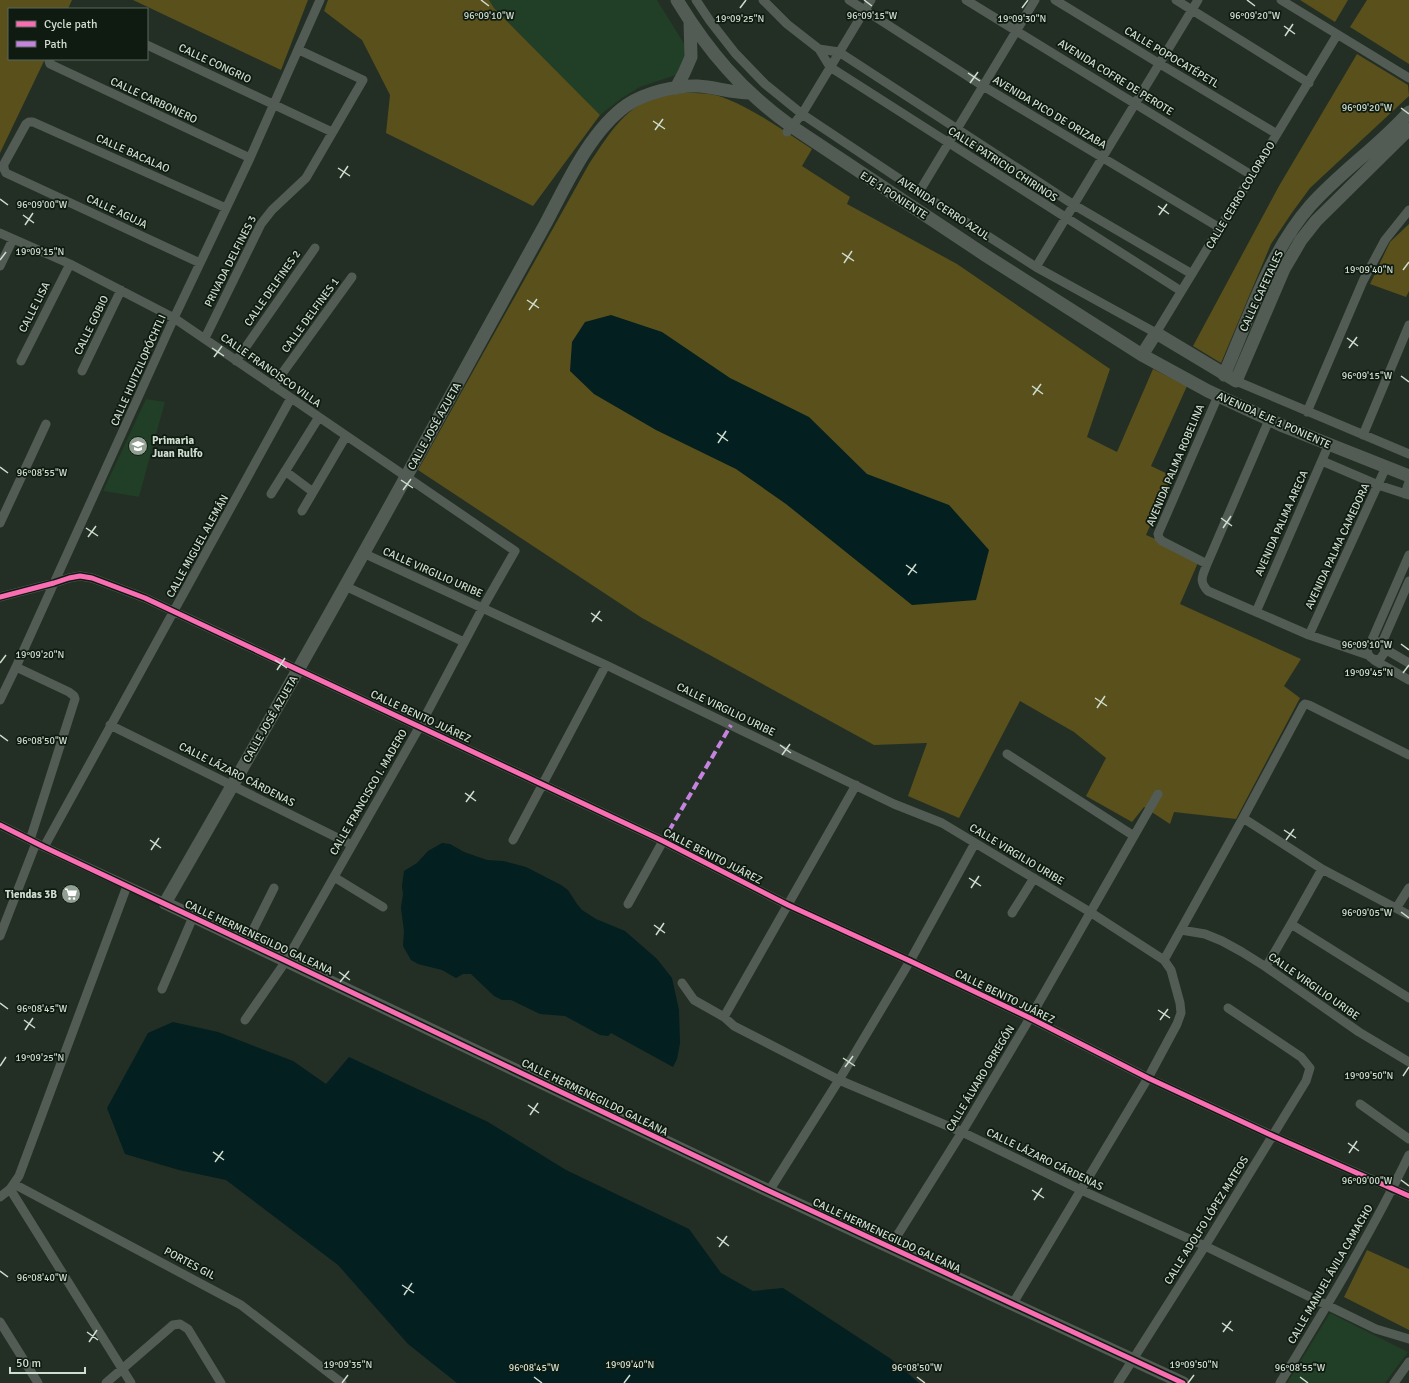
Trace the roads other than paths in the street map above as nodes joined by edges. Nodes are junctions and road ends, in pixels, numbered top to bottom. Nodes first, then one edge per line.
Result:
1 (320, 0) edge
2 (677, 0) edge
3 (696, 0) edge
4 (763, 0) edge
5 (849, 0) edge
6 (871, 0) edge
7 (966, 0) edge
8 (1035, 0) edge
9 (1055, 0) edge
10 (1176, 0) edge
11 (1198, 0) edge
12 (1281, 0) edge
13 (865, 10) junction
14 (1192, 10) junction
15 (690, 21) junction
16 (1017, 30) junction
17 (1337, 35) junction
18 (148, 45) edge
19 (818, 49) junction
20 (298, 50) junction
21 (839, 52) junction
22 (49, 61) edge
23 (1160, 64) junction
24 (830, 67) junction
25 (1409, 78) edge
26 (1309, 83) junction
27 (983, 86) junction
28 (676, 88) junction
29 (750, 94) junction
30 (273, 104) junction
31 (1135, 104) junction
32 (1409, 112) edge
33 (802, 114) junction
34 (789, 129) junction
35 (1409, 129) edge
36 (956, 130) junction
37 (332, 132) junction
38 (1277, 134) junction
39 (948, 143) junction
40 (1103, 157) junction
41 (250, 158) junction
42 (4, 169) joint
43 (1019, 170) junction
44 (1253, 176) junction
45 (1011, 183) junction
46 (919, 192) junction
47 (1074, 205) junction
48 (226, 208) junction
49 (1409, 210) edge
50 (1066, 218) junction
51 (1220, 228) junction
52 (0, 233) edge
53 (13, 239) junction
54 (315, 248) dead end
55 (200, 263) junction
56 (70, 264) junction
57 (0, 266) edge
58 (1036, 267) junction
59 (1192, 274) junction
60 (352, 277) dead end
61 (121, 290) junction
62 (1181, 291) junction
63 (174, 318) junction
64 (1409, 325) edge
65 (1156, 333) junction
66 (205, 338) junction
67 (1142, 355) junction
68 (21, 361) dead end
69 (236, 361) junction
70 (82, 371) dead end
71 (1224, 375) junction
72 (1236, 381) junction
73 (273, 386) junction
74 (1218, 396) junction
75 (291, 398) junction
76 (1307, 412) junction
77 (319, 417) junction
78 (1269, 420) junction
79 (46, 424) dead end
80 (1363, 435) junction
81 (346, 436) junction
82 (1329, 444) junction
83 (1409, 454) edge
84 (1322, 461) junction
85 (1386, 467) junction
86 (285, 471) junction
87 (407, 476) junction
88 (1409, 476) edge
89 (1409, 482) edge
90 (1378, 485) junction
91 (313, 492) junction
92 (271, 494) dead end
93 (1407, 494) edge
94 (302, 511) dead end
95 (0, 523) edge
96 (515, 550) joint
97 (363, 554) junction
98 (1409, 555) edge
99 (1207, 564) junction
100 (1409, 581) edge
101 (54, 583) junction
102 (345, 586) junction
103 (0, 597) edge
104 (483, 607) junction
105 (175, 611) junction
106 (1256, 612) junction
107 (1309, 634) junction
108 (464, 642) junction
109 (1371, 642) junction
110 (1384, 646) junction
111 (1371, 657) junction
112 (1409, 663) edge
113 (606, 665) junction
114 (16, 667) junction
115 (298, 670) junction
116 (1409, 680) edge
117 (0, 700) edge
118 (110, 725) junction
119 (420, 726) junction
120 (1007, 754) dead end
121 (1409, 755) edge
122 (543, 784) junction
123 (233, 785) junction
124 (856, 785) junction
125 (1158, 794) dead end
126 (1243, 818) junction
127 (0, 825) edge
128 (1134, 836) junction
129 (513, 840) dead end
130 (663, 841) junction
131 (37, 843) junction
132 (974, 843) junction
133 (352, 845) junction
134 (1322, 869) junction
135 (334, 877) junction
136 (1034, 878) junction
137 (127, 886) junction
138 (274, 888) dead end
139 (1409, 888) edge
140 (165, 904) junction
141 (628, 904) dead end
142 (788, 905) junction
143 (383, 907) dead end
144 (1397, 907) junction
145 (1090, 912) junction
146 (1012, 913) dead end
147 (1409, 915) edge
148 (193, 917) junction
149 (1291, 924) junction
150 (1181, 930) junction
151 (0, 936) edge
152 (247, 942) junction
153 (1164, 960) junction
154 (286, 961) junction
155 (910, 961) junction
156 (1266, 967) junction
157 (682, 983) dead end
158 (162, 989) dead end
159 (1409, 998) edge
160 (1228, 1008) dead end
161 (724, 1017) junction
162 (1030, 1018) junction
163 (245, 1020) dead end
164 (1409, 1062) edge
165 (1148, 1078) junction
166 (839, 1080) junction
167 (1360, 1104) dead end
168 (962, 1132) junction
169 (1273, 1136) junction
170 (1409, 1139) edge
171 (1409, 1155) edge
172 (12, 1187) junction
173 (1393, 1188) junction
174 (1081, 1190) junction
175 (769, 1191) junction
176 (1409, 1196) edge
177 (0, 1197) edge
178 (1205, 1246) junction
179 (890, 1247) junction
180 (1012, 1305) junction
181 (1327, 1306) junction
182 (0, 1322) edge
183 (1409, 1340) edge
184 (1133, 1360) junction
185 (1409, 1362) edge
186 (122, 1369) junction
187 (38, 1383) edge
188 (106, 1383) edge
189 (130, 1383) edge
190 (221, 1383) edge
191 (342, 1383) edge
192 (1118, 1383) edge
193 (1182, 1383) edge
194 (1280, 1383) edge
195 (1394, 1383) edge

1 - 20 street, CALLE HUITZILOPÓCHTLI
2 - 15 street, EJE 1 PONIENTE
3 - 33 street, AVENIDA CERRO AZUL
4 - 19 street, CALLE PATRICIO CHIRINOS
5 - 13 street, AVENIDA PICO DE ORIZABA
6 - 13 street
7 - 16 street, AVENIDA COFRE DE PEROTE
8 - 16 street
9 - 23 street, CALLE POPOCATÉPETL
10 - 14 street
11 - 14 street
12 - 17 street
13 - 21 street
13 - 27 street, AVENIDA PICO DE ORIZABA
14 - 23 street
14 - 26 street
15 - 28 street
15 - 29 street, EJE 1 PONIENTE
16 - 27 street
16 - 31 street, AVENIDA COFRE DE PEROTE
17 - 25 street
17 - 26 street, CALLE CERRO COLORADO
18 - 30 street, CALLE CONGRIO
19 - 21 street, CALLE PATRICIO CHIRINOS
19 - 24 street, CALLE PATRICIO CHIRINOS
20 - 30 street, CALLE HUITZILOPÓCHTLI
20 - 37 street, PRIVADA DELFINES 3
21 - 24 street
21 - 36 street, CALLE PATRICIO CHIRINOS
22 - 41 street, CALLE CARBONERO
23 - 31 street
23 - 38 street, CALLE POPOCATÉPETL
24 - 33 street
24 - 39 street, CALLE PATRICIO CHIRINOS
26 - 38 street, CALLE CERRO COLORADO
27 - 36 street
27 - 40 street, AVENIDA PICO DE ORIZABA
28 - 29 street, CALLE JOSÉ AZUETA
28 - 87 street, CALLE JOSÉ AZUETA
29 - 34 street, EJE 1 PONIENTE
30 - 37 street, CALLE CONGRIO
30 - 41 street, CALLE HUITZILOPÓCHTLI
31 - 40 street
31 - 44 street, AVENIDA COFRE DE PEROTE
32 - 71 street, CALLE CAFETALES
33 - 34 street
33 - 46 street, AVENIDA CERRO AZUL
34 - 67 street, EJE 1 PONIENTE
35 - 72 street, CALLE CAFETALES
36 - 39 street
36 - 43 street, CALLE PATRICIO CHIRINOS
37 - 66 street, PRIVADA DELFINES 3
38 - 44 street, CALLE CERRO COLORADO
39 - 45 street, CALLE PATRICIO CHIRINOS
39 - 46 street
40 - 47 street
40 - 51 street, AVENIDA PICO DE ORIZABA
41 - 48 street, CALLE HUITZILOPÓCHTLI
42 - 48 street, CALLE BACALAO
42 - 55 street, CALLE AGUJA
43 - 45 street
43 - 47 street, CALLE PATRICIO CHIRINOS
44 - 51 street, CALLE CERRO COLORADO
45 - 50 street, CALLE PATRICIO CHIRINOS
46 - 58 street, AVENIDA CERRO AZUL
47 - 50 street
47 - 59 street, CALLE PATRICIO CHIRINOS
48 - 55 street, CALLE HUITZILOPÓCHTLI
49 - 76 street
50 - 58 street
50 - 62 street, CALLE PATRICIO CHIRINOS
51 - 59 street, CALLE CERRO COLORADO
52 - 53 street, CALLE FRANCISCO VILLA
53 - 56 street, CALLE FRANCISCO VILLA
53 - 57 street
54 - 69 street, CALLE DELFINES 2
55 - 63 street, CALLE HUITZILOPÓCHTLI
56 - 61 street, CALLE FRANCISCO VILLA
56 - 68 street, CALLE LISA
58 - 65 street, AVENIDA CERRO AZUL
59 - 62 street, CALLE CERRO COLORADO
60 - 73 street, CALLE DELFINES 1
61 - 63 street, CALLE FRANCISCO VILLA
61 - 70 street, CALLE GOBIO
62 - 65 street, CALLE CERRO COLORADO
63 - 66 street, CALLE FRANCISCO VILLA
63 - 101 street, CALLE HUITZILOPÓCHTLI
64 - 80 street
65 - 67 street, CALLE CERRO COLORADO
65 - 71 street, AVENIDA CERRO AZUL
66 - 69 street, CALLE FRANCISCO VILLA
67 - 74 street, AVENIDA EJE 1 PONIENTE
69 - 73 street, CALLE FRANCISCO VILLA
71 - 72 street, AVENIDA EJE 1 PONIENTE
72 - 76 street, AVENIDA EJE 1 PONIENTE
73 - 75 street, CALLE FRANCISCO VILLA
74 - 78 street, AVENIDA EJE 1 PONIENTE
74 - 99 street, AVENIDA PALMA ROBELINA
75 - 77 street, CALLE FRANCISCO VILLA
75 - 105 street, CALLE MIGUEL ALEMÁN
76 - 80 street, AVENIDA EJE 1 PONIENTE
77 - 81 street, CALLE FRANCISCO VILLA
77 - 86 street
78 - 82 street, AVENIDA EJE 1 PONIENTE
78 - 99 street
79 - 95 street
80 - 83 street, AVENIDA EJE 1 PONIENTE
81 - 87 street, CALLE FRANCISCO VILLA
81 - 91 street
82 - 84 street, AVENIDA PALMA ARECA
82 - 85 street, AVENIDA EJE 1 PONIENTE
84 - 90 street, AVENIDA EJE 1 PONIENTE
84 - 106 street, AVENIDA PALMA ARECA
85 - 88 street, AVENIDA EJE 1 PONIENTE
85 - 90 street, AVENIDA PALMA CAMEDORA
86 - 91 street
86 - 92 street
87 - 96 street, CALLE FRANCISCO VILLA
87 - 97 street, CALLE JOSÉ AZUETA
89 - 93 street
90 - 93 street, AVENIDA EJE 1 PONIENTE
90 - 107 street, AVENIDA PALMA CAMEDORA
91 - 94 street
96 - 104 street, CALLE FRANCISCO I. MADERO
97 - 102 street, CALLE JOSÉ AZUETA
97 - 104 street, CALLE VIRGILIO URIBE
98 - 109 street
99 - 106 street
100 - 110 street
101 - 103 street, CALLE BENITO JUÁREZ
101 - 105 street, CALLE BENITO JUÁREZ
101 - 114 street, CALLE HUITZILOPÓCHTLI
102 - 108 street
102 - 115 street, CALLE JOSÉ AZUETA
104 - 108 street, CALLE FRANCISCO I. MADERO
104 - 113 street, CALLE VIRGILIO URIBE
105 - 115 street, CALLE BENITO JUÁREZ
105 - 118 street, CALLE MIGUEL ALEMÁN
106 - 107 street
107 - 111 street
108 - 119 street, CALLE FRANCISCO I. MADERO
109 - 110 street
109 - 111 street
110 - 111 street
110 - 112 street
111 - 116 street
113 - 122 street
113 - 124 street, CALLE VIRGILIO URIBE
114 - 117 street, CALLE HUITZILOPÓCHTLI
114 - 131 street
115 - 119 street, CALLE BENITO JUÁREZ
115 - 123 street, CALLE JOSÉ AZUETA
118 - 123 street, CALLE LÁZARO CÁRDENAS
118 - 131 street, CALLE MIGUEL ALEMÁN
119 - 122 street, CALLE BENITO JUÁREZ
119 - 133 street, CALLE FRANCISCO I. MADERO
120 - 128 street
121 - 126 street
122 - 129 street
122 - 130 street, CALLE BENITO JUÁREZ
123 - 133 street, CALLE LÁZARO CÁRDENAS
123 - 140 street, CALLE JOSÉ AZUETA
124 - 132 street, CALLE VIRGILIO URIBE
124 - 142 street
125 - 128 street, CALLE ÁLVARO OBREGÓN
126 - 134 street
126 - 150 street
127 - 131 street, CALLE HERMENEGILDO GALEANA
128 - 145 street, CALLE ÁLVARO OBREGÓN
130 - 141 street
130 - 142 street, CALLE BENITO JUÁREZ
131 - 137 street, CALLE HERMENEGILDO GALEANA
131 - 151 street
132 - 136 street, CALLE VIRGILIO URIBE
132 - 155 street
133 - 135 street, CALLE FRANCISCO I. MADERO
134 - 144 street
134 - 149 street
135 - 143 street
135 - 154 street, CALLE FRANCISCO I. MADERO
136 - 145 street, CALLE VIRGILIO URIBE
136 - 146 street
137 - 140 street, CALLE HERMENEGILDO GALEANA
137 - 172 street
138 - 152 street
139 - 144 street
140 - 148 street, CALLE HERMENEGILDO GALEANA
142 - 155 street, CALLE BENITO JUÁREZ
142 - 161 street
144 - 147 street
145 - 153 street, CALLE VIRGILIO URIBE
145 - 162 street, CALLE ÁLVARO OBREGÓN
148 - 152 street, CALLE HERMENEGILDO GALEANA
148 - 158 street
149 - 156 street
149 - 159 street
150 - 153 street
150 - 156 street, CALLE VIRGILIO URIBE
152 - 154 street, CALLE HERMENEGILDO GALEANA
153 - 165 street
154 - 163 street, CALLE FRANCISCO I. MADERO
154 - 175 street, CALLE HERMENEGILDO GALEANA
155 - 162 street, CALLE BENITO JUÁREZ
155 - 166 street
156 - 164 street, CALLE VIRGILIO URIBE
157 - 161 street, CALLE LÁZARO CÁRDENAS
160 - 169 street, CALLE ADOLFO LÓPEZ MATEOS
161 - 166 street, CALLE LÁZARO CÁRDENAS
162 - 165 street, CALLE BENITO JUÁREZ
162 - 168 street, CALLE ÁLVARO OBREGÓN
165 - 169 street, CALLE BENITO JUÁREZ
165 - 174 street
166 - 168 street, CALLE LÁZARO CÁRDENAS
166 - 175 street
167 - 170 street
168 - 174 street, CALLE LÁZARO CÁRDENAS
168 - 179 street, CALLE ÁLVARO OBREGÓN
169 - 173 street, CALLE BENITO JUÁREZ
169 - 178 street, CALLE ADOLFO LÓPEZ MATEOS
171 - 173 street, CALLE MANUEL ÁVILA CAMACHO
172 - 177 street
172 - 186 street
172 - 191 street, PORTES GIL
173 - 176 street, CALLE BENITO JUÁREZ
173 - 181 street, CALLE MANUEL ÁVILA CAMACHO
174 - 178 street, CALLE LÁZARO CÁRDENAS
174 - 180 street
175 - 179 street, CALLE HERMENEGILDO GALEANA
178 - 181 street, CALLE LÁZARO CÁRDENAS
178 - 184 street, CALLE ADOLFO LÓPEZ MATEOS
179 - 180 street, CALLE HERMENEGILDO GALEANA
180 - 184 street, CALLE HERMENEGILDO GALEANA
181 - 183 street, CALLE LÁZARO CÁRDENAS
181 - 194 street, CALLE MANUEL ÁVILA CAMACHO
182 - 187 street
184 - 192 street, CALLE ADOLFO LÓPEZ MATEOS
184 - 193 street, CALLE HERMENEGILDO GALEANA
185 - 195 street
186 - 188 street
186 - 189 street
186 - 190 street

